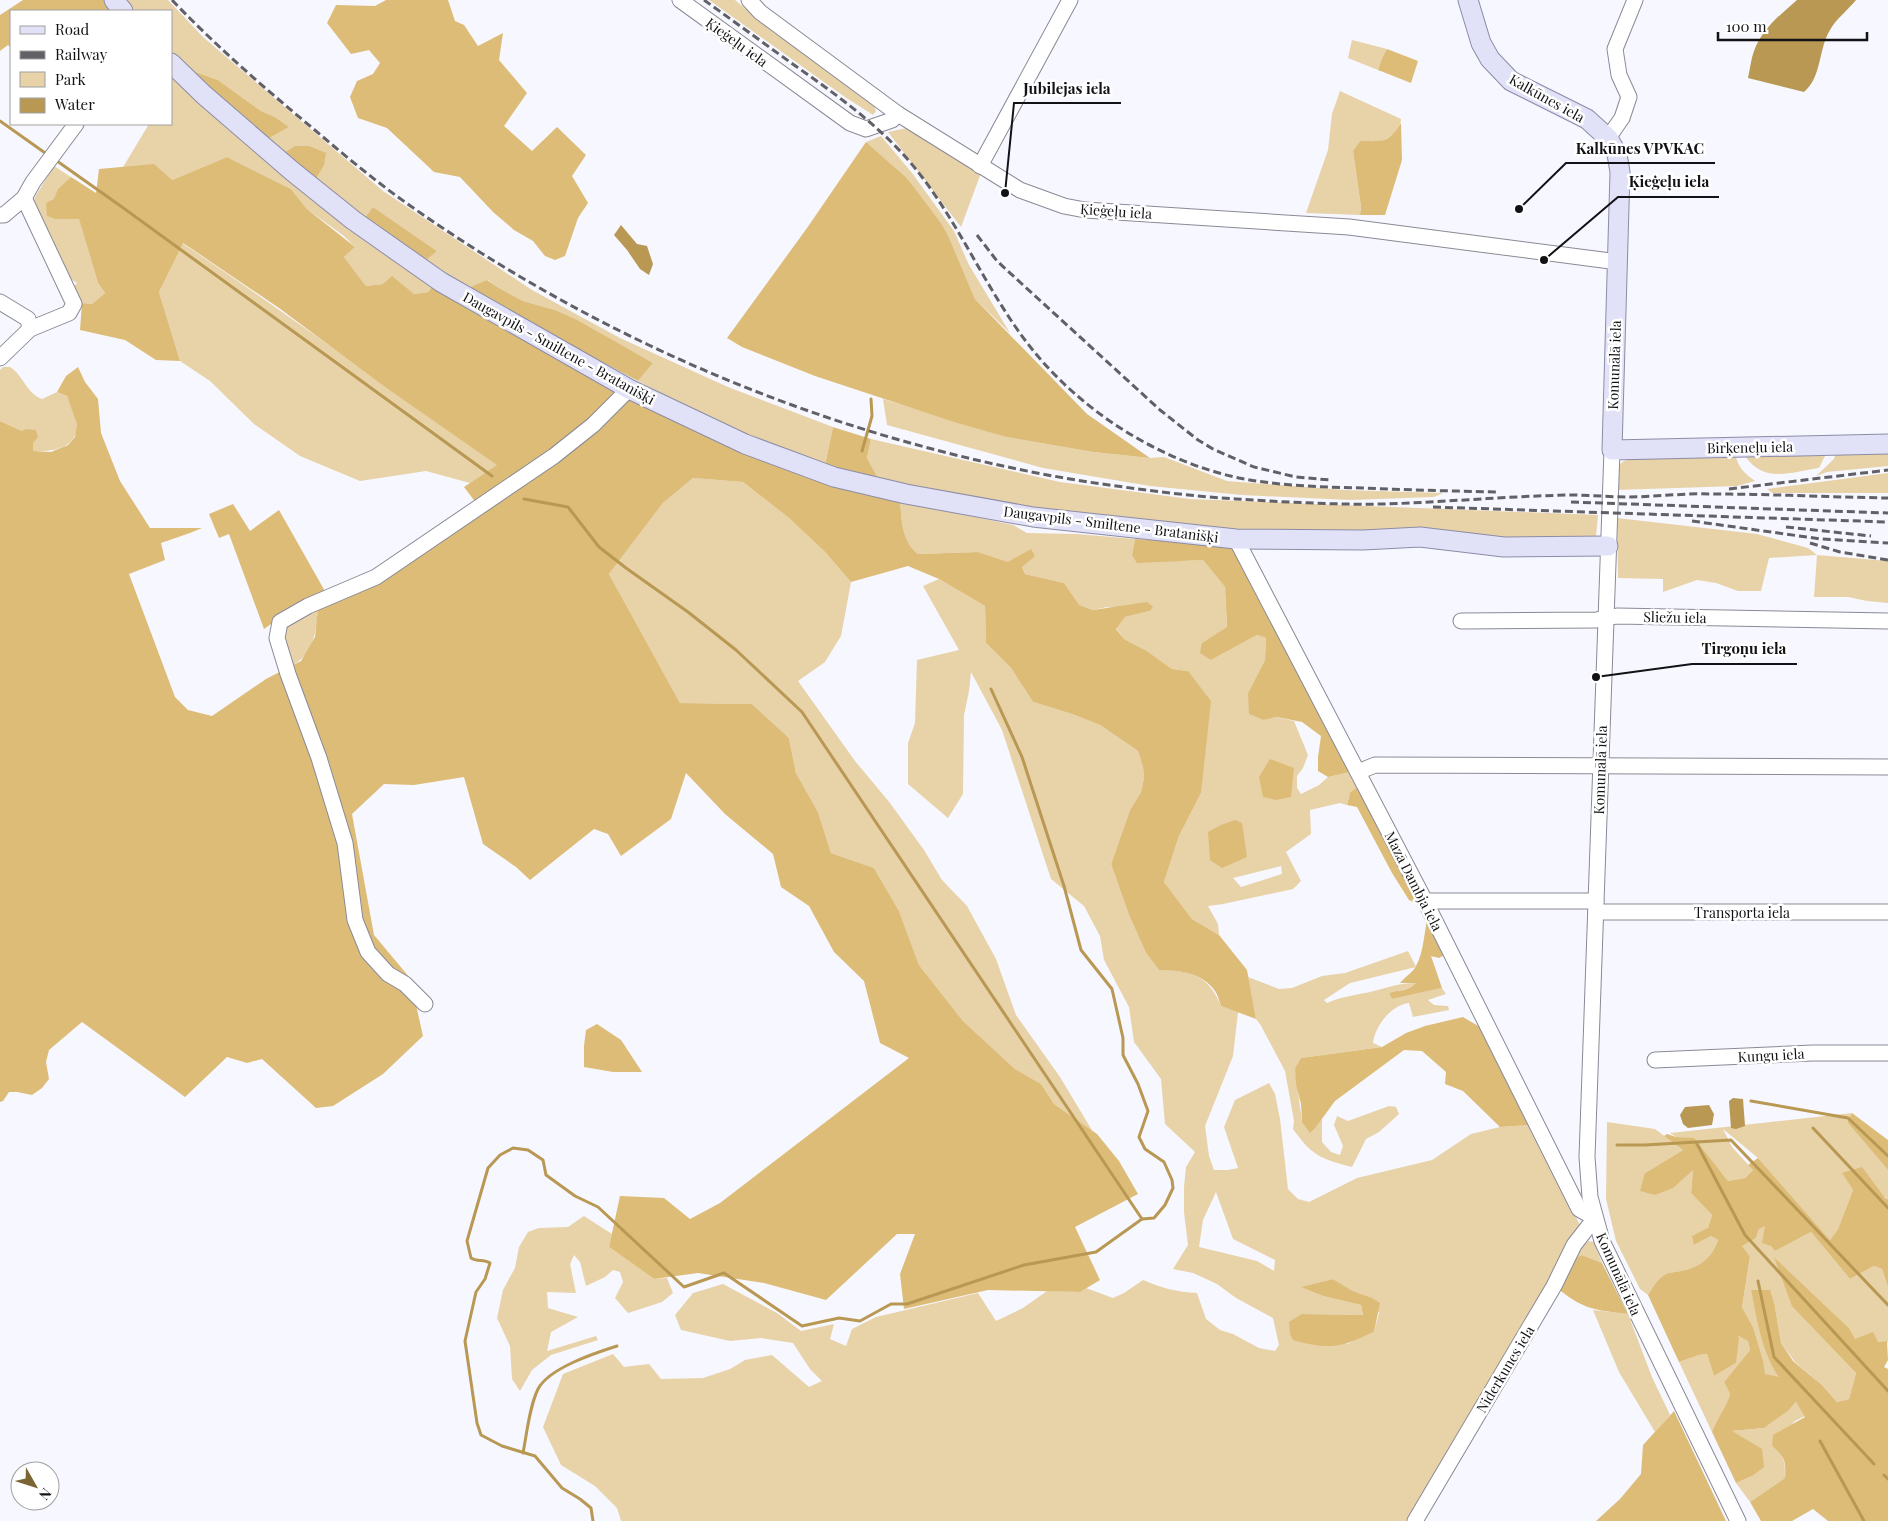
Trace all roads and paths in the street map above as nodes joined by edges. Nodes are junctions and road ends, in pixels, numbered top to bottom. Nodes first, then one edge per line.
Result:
1 (114, 0) edge
2 (680, 0) edge
3 (749, 0) edge
4 (1070, 0) edge
5 (1468, 0) edge
6 (1635, 0) edge
7 (122, 10) edge
8 (172, 64) edge
9 (898, 114) junction
10 (75, 125) edge
11 (1608, 138) junction
12 (980, 166) junction
13 (24, 198) junction
14 (0, 215) edge
15 (1618, 262) junction
16 (0, 302) edge
17 (30, 329) junction
18 (0, 358) edge
19 (629, 389) junction
20 (1888, 444) edge
21 (1612, 450) junction
22 (1236, 539) junction
23 (1608, 546) junction
24 (1605, 618) junction
25 (1461, 621) dead end
26 (1888, 621) edge
27 (1601, 767) junction
28 (1888, 767) edge
29 (1358, 772) junction
30 (1424, 901) junction
31 (1596, 906) junction
32 (1888, 912) edge
33 (425, 1004) dead end
34 (1888, 1053) edge
35 (1655, 1060) dead end
36 (1595, 1218) junction
37 (1415, 1521) edge
38 (1738, 1521) edge

1 - 7 main road
2 - 9 street, Ķieģeļu iela
3 - 9 street
4 - 12 street
5 - 11 main road, Kalkūnes iela
6 - 11 street
8 - 19 main road, Daugavpils - Smiltene - Bratanišķi
9 - 12 street, Ķieģeļu iela
10 - 13 street
11 - 15 main road, Komunālā iela
12 - 15 street, Ķieģeļu iela
13 - 14 street
13 - 17 street
15 - 21 main road, Komunālā iela
16 - 17 street
17 - 18 street
19 - 22 main road, Daugavpils - Smiltene - Bratanišķi
19 - 33 street
20 - 21 main road, Birķeneļu iela
21 - 23 street, Komunālā iela
22 - 23 main road, Daugavpils - Smiltene - Bratanišķi
22 - 29 street, Mazā Dambja iela
23 - 24 street, Komunālā iela
24 - 25 street, Sliežu iela
24 - 26 street, Sliežu iela
24 - 27 street, Komunālā iela
27 - 28 street
27 - 29 street
27 - 31 street, Komunālā iela
29 - 30 street, Mazā Dambja iela
30 - 31 street, Transporta iela
30 - 36 street, Mazā Dambja iela
31 - 32 street, Transporta iela
31 - 36 street, Komunālā iela
34 - 35 street, Kungu iela
36 - 37 street, Niderkunes iela
36 - 38 street, Komunālā iela

